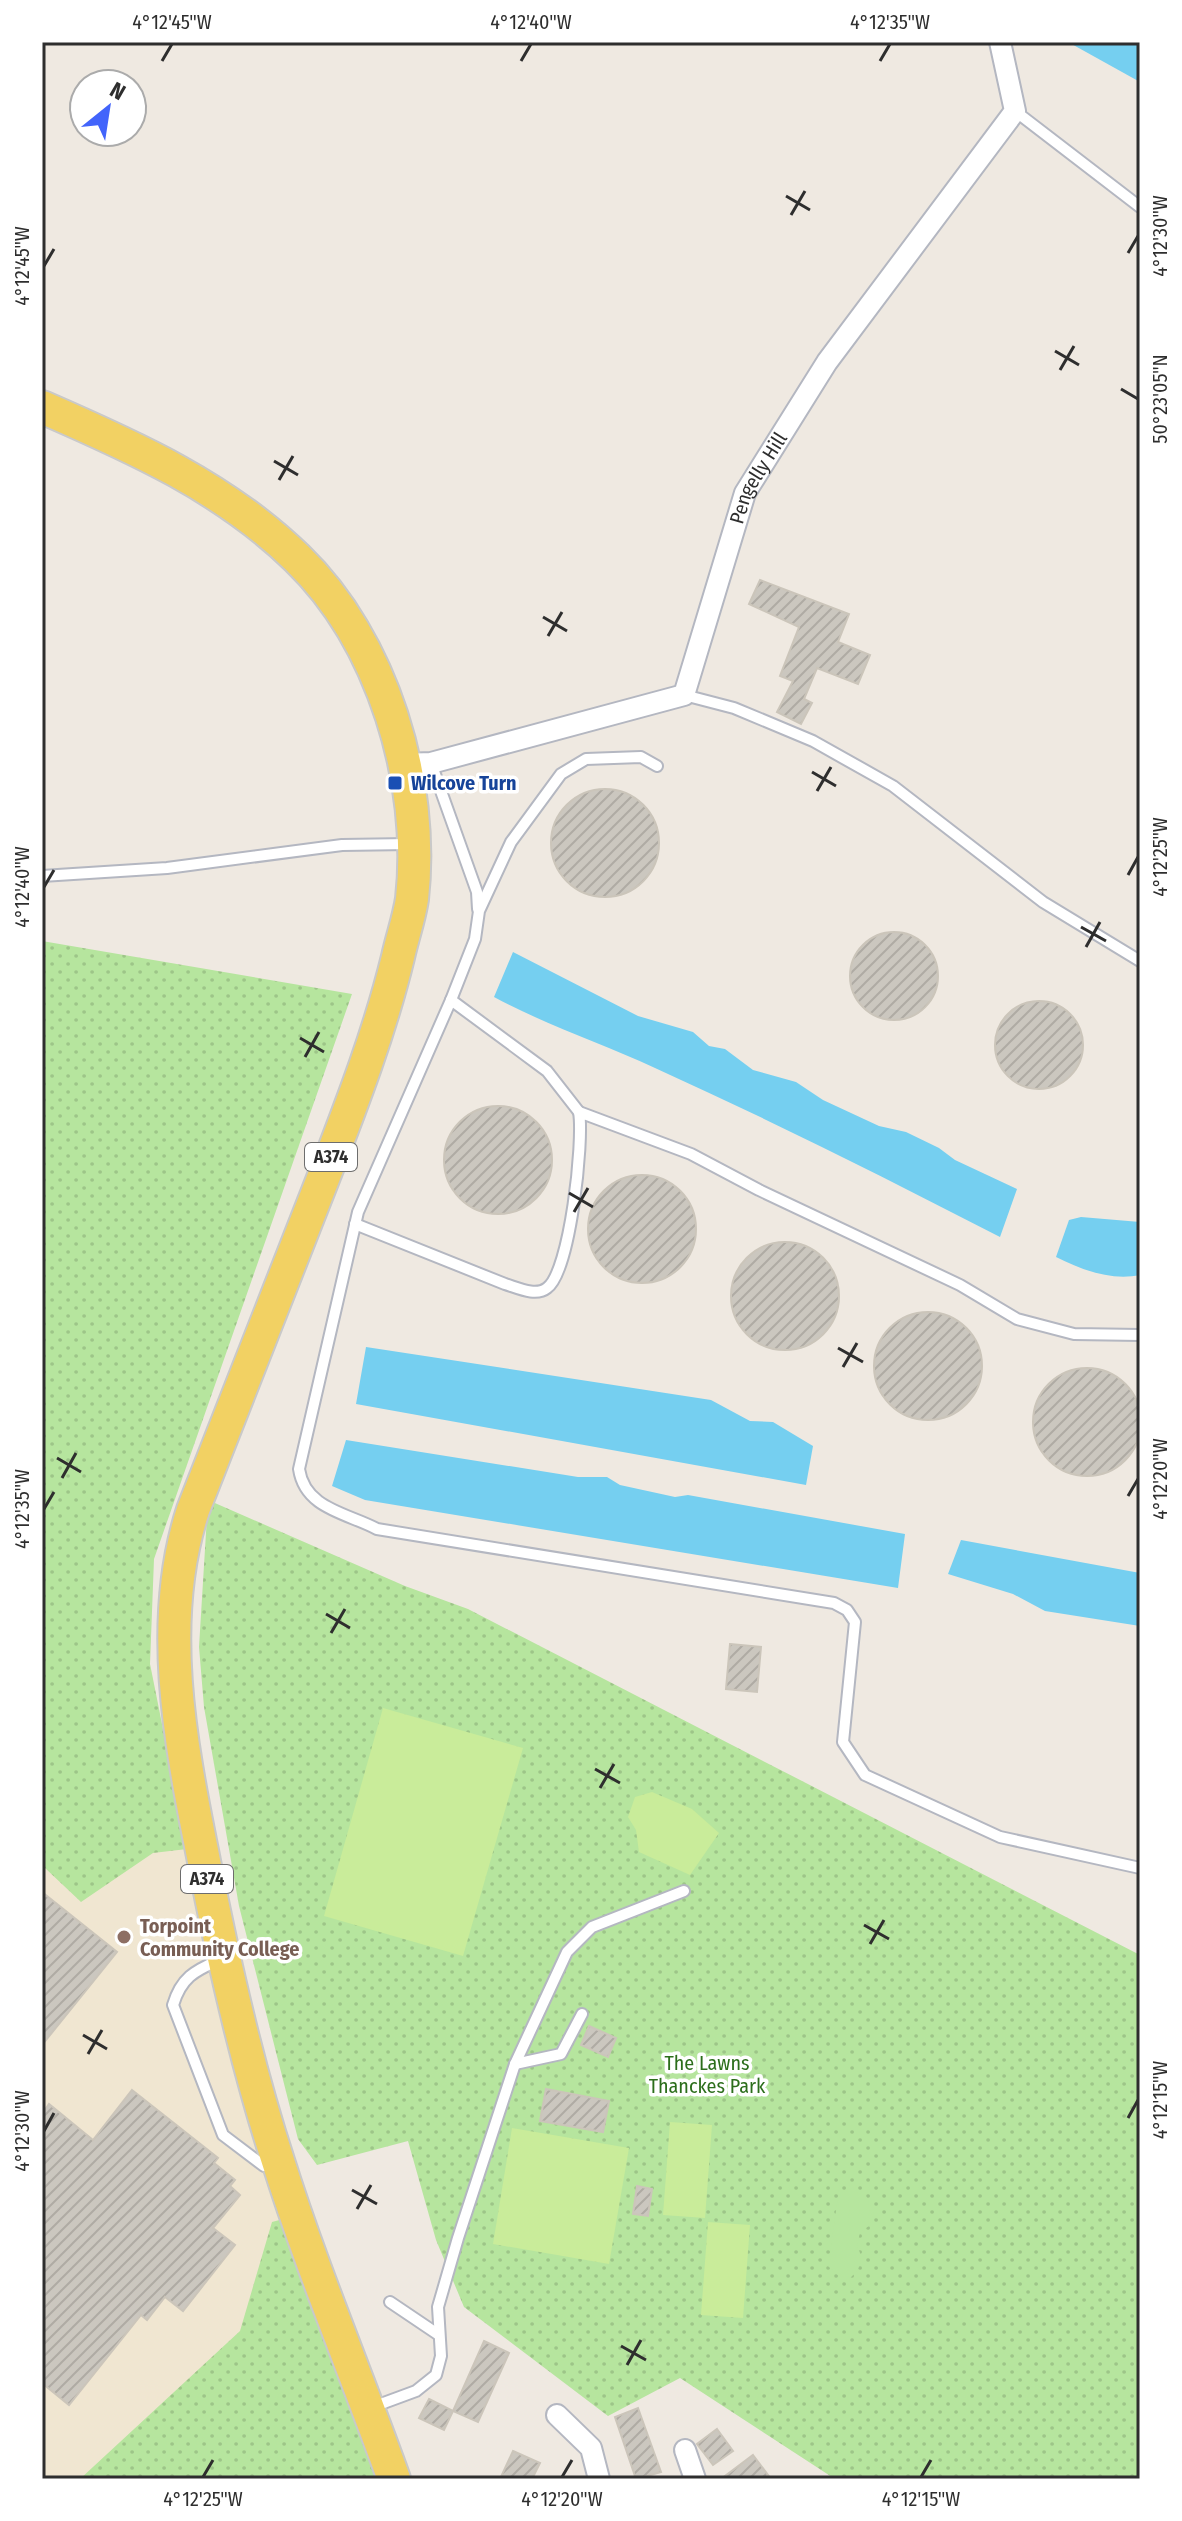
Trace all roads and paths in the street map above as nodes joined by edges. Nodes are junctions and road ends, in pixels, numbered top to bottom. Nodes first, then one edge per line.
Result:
1 (1000, 42) edge
2 (1015, 111) junction
3 (1140, 207) edge
4 (42, 407) edge
5 (684, 695) junction
6 (417, 764) junction
7 (657, 766) dead end
8 (415, 843) junction
9 (42, 876) edge
10 (479, 911) junction
11 (1140, 961) edge
12 (451, 1000) junction
13 (579, 1112) junction
14 (355, 1224) junction
15 (1140, 1335) edge
16 (1140, 1868) edge
17 (684, 1891) dead end
18 (223, 1958) junction
19 (582, 2014) dead end
20 (515, 2064) junction
21 (278, 2162) junction
22 (390, 2302) dead end
23 (439, 2335) junction
24 (368, 2408) junction
25 (557, 2415) dead end
26 (685, 2450) dead end
27 (394, 2479) edge
28 (599, 2479) edge
29 (695, 2479) edge

1 - 2 street
2 - 3 lane
2 - 5 street, Pengelly Hill
4 - 6 main road, A374
5 - 6 street
5 - 11 lane
6 - 8 main road, A374
6 - 10 lane
7 - 10 lane
8 - 9 lane
8 - 18 main road, A374
10 - 12 lane
12 - 13 lane
12 - 14 lane
13 - 14 lane
13 - 15 lane
14 - 16 lane
17 - 20 lane
18 - 21 main road, A374
18 - 21 lane
19 - 20 lane
20 - 23 lane
21 - 24 main road, A374
22 - 23 lane
23 - 24 lane
24 - 27 main road, A374
25 - 28 street
26 - 29 street

